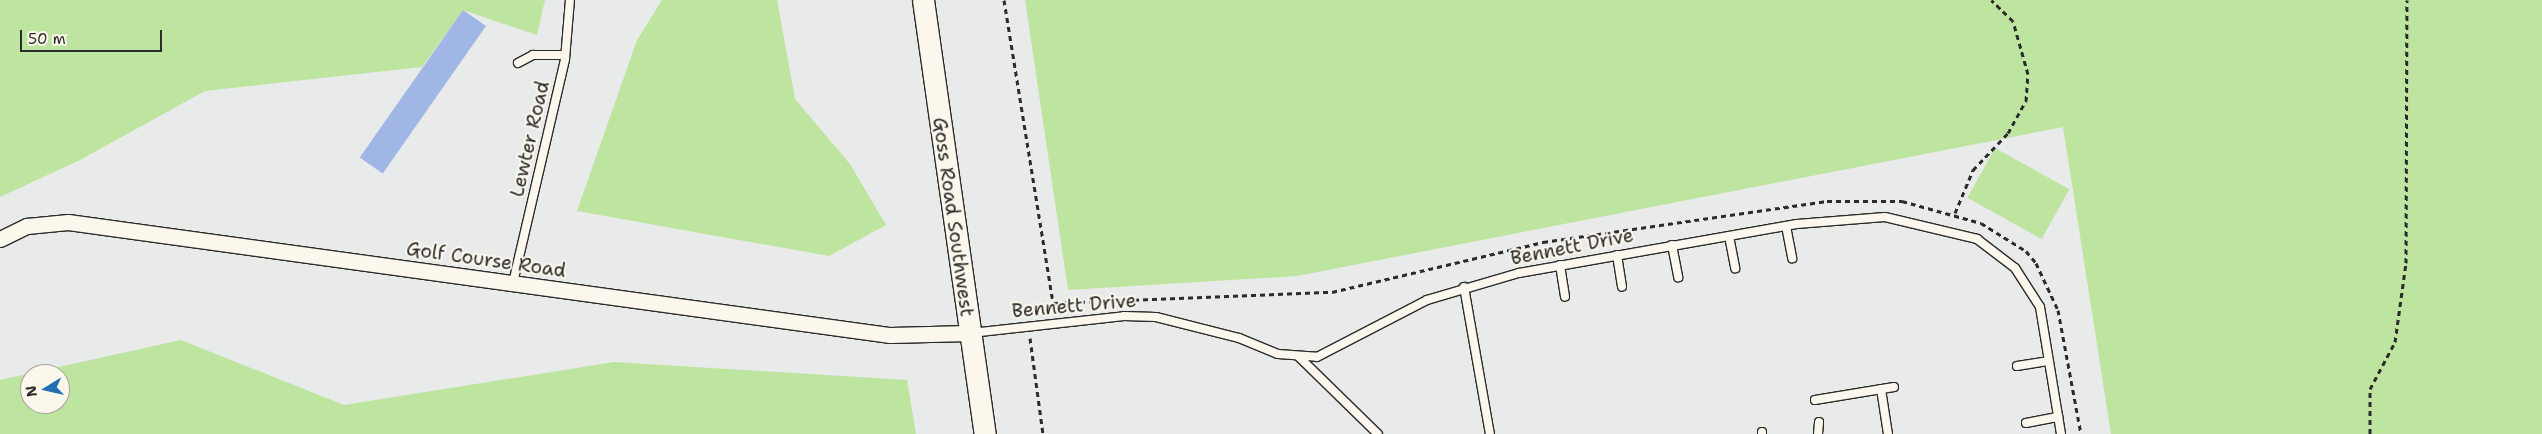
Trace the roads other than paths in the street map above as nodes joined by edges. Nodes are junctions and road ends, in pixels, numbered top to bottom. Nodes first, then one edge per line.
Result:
1 (570, 0) edge
2 (923, 0) edge
3 (565, 55) junction
4 (518, 63) dead end
5 (1786, 226) junction
6 (1729, 236) junction
7 (0, 239) edge
8 (1672, 245) junction
9 (1617, 255) junction
10 (1792, 258) dead end
11 (1560, 265) junction
12 (1735, 268) dead end
13 (1678, 278) dead end
14 (513, 283) junction
15 (1622, 287) dead end
16 (1464, 288) junction
17 (1565, 297) dead end
18 (969, 333) junction
19 (1299, 357) junction
20 (2048, 361) junction
21 (2016, 366) dead end
22 (1894, 387) dead end
23 (1881, 389) junction
24 (1815, 400) dead end
25 (2058, 417) junction
26 (1819, 422) dead end
27 (2026, 423) dead end
28 (985, 434) edge
29 (1378, 434) edge
30 (1490, 434) edge
31 (1818, 434) edge
32 (1888, 434) edge
33 (2061, 434) edge

1 - 3 lane, Lewter Road
2 - 18 street, Goss Road Southwest
3 - 4 lane
3 - 14 lane, Lewter Road
5 - 6 lane, Bennett Drive
5 - 10 lane
5 - 20 lane, Bennett Drive
6 - 8 lane, Bennett Drive
6 - 12 lane
7 - 14 street, Golf Course Road
8 - 9 lane, Bennett Drive
8 - 13 lane
9 - 11 lane, Bennett Drive
9 - 15 lane
11 - 16 lane, Bennett Drive
11 - 17 lane
14 - 18 street, Golf Course Road
16 - 19 lane, Bennett Drive
16 - 30 lane
18 - 19 lane, Bennett Drive
18 - 28 street, Goss Road Southwest
19 - 29 lane
20 - 21 lane
20 - 25 lane, Bennett Drive
22 - 23 lane
23 - 24 lane
23 - 32 lane
25 - 27 lane
25 - 33 lane, Bennett Drive
26 - 31 lane

